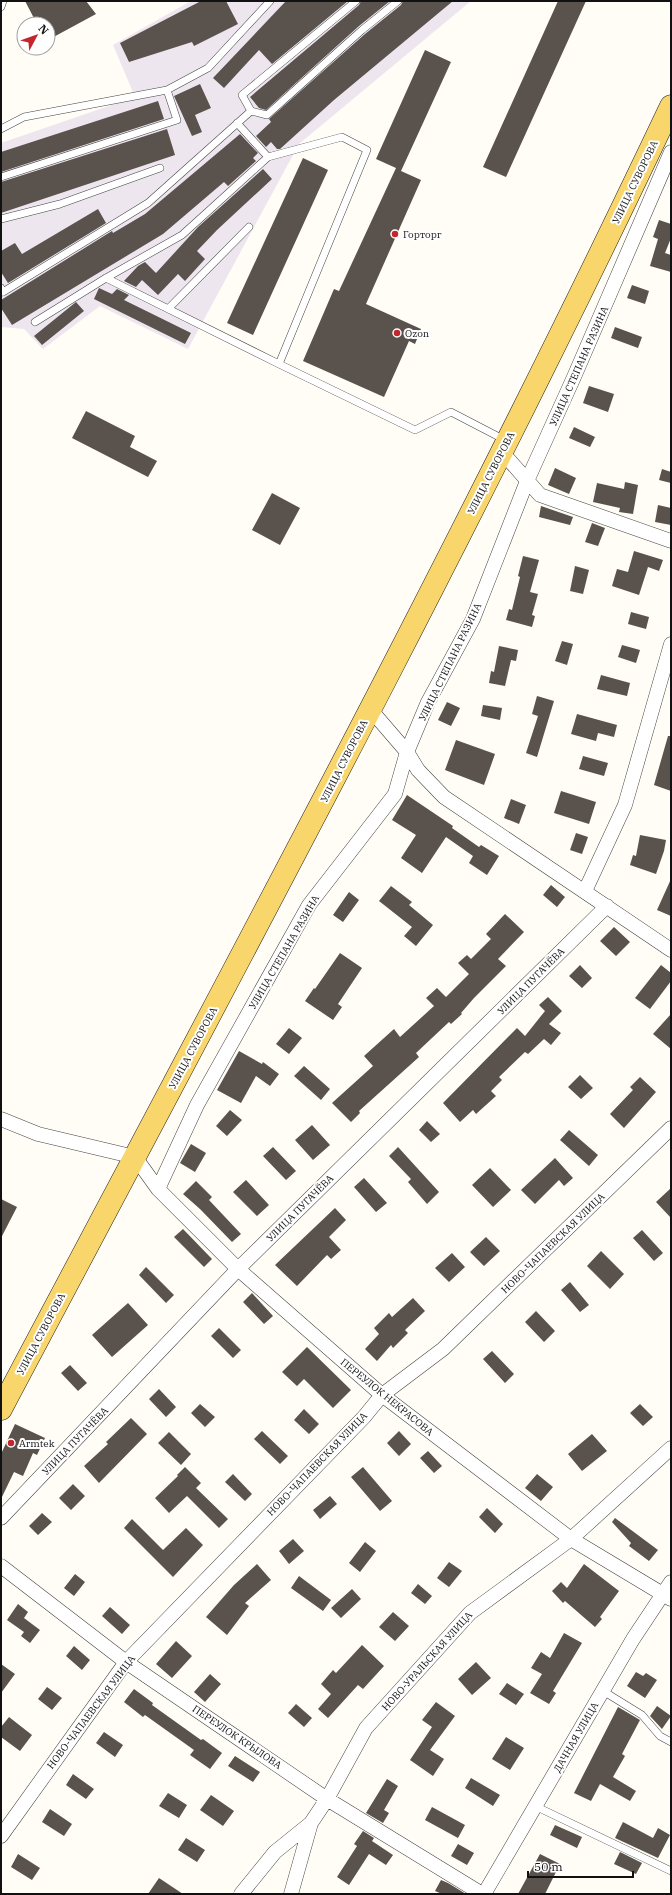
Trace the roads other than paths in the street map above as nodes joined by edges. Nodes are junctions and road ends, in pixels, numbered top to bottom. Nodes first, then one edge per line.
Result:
1 (3, 1) edge
2 (270, 1) edge
3 (356, 1) edge
4 (398, 1) edge
5 (1, 7) edge
6 (167, 90) junction
7 (671, 108) edge
8 (251, 111) junction
9 (237, 123) junction
10 (1, 129) edge
11 (671, 152) edge
12 (268, 157) junction
13 (160, 168) dead end
14 (1, 177) edge
15 (1, 218) edge
16 (249, 227) dead end
17 (106, 278) junction
18 (1, 288) edge
19 (168, 309) junction
20 (34, 322) dead end
21 (279, 364) junction
22 (504, 447) junction
23 (527, 481) junction
24 (671, 541) edge
25 (671, 644) edge
26 (370, 709) junction
27 (407, 752) junction
28 (585, 891) junction
29 (607, 906) junction
30 (671, 950) edge
31 (1, 1119) edge
32 (671, 1128) edge
33 (135, 1157) junction
34 (158, 1189) junction
35 (238, 1269) junction
36 (382, 1395) junction
37 (1, 1409) edge
38 (671, 1448) edge
39 (1, 1518) edge
40 (571, 1539) junction
41 (1, 1566) edge
42 (671, 1582) edge
43 (667, 1597) edge
44 (126, 1662) junction
45 (603, 1690) junction
46 (671, 1742) edge
47 (327, 1799) junction
48 (535, 1806) junction
49 (311, 1823) junction
50 (1, 1836) edge
51 (671, 1871) edge
52 (241, 1894) edge
53 (291, 1894) edge
54 (483, 1894) edge

1 - 5 lane
2 - 6 lane
3 - 8 lane
4 - 8 lane
6 - 10 lane
6 - 14 lane
7 - 22 main road, УЛИЦА СУВОРОВА
8 - 9 lane
9 - 12 lane
9 - 18 lane
11 - 23 street, УЛИЦА СТЕПАНА РАЗИНА
12 - 17 lane
12 - 21 lane
13 - 15 lane
16 - 19 lane
17 - 19 lane
17 - 20 lane
19 - 21 lane
21 - 22 lane
22 - 23 street
22 - 26 main road, УЛИЦА СУВОРОВА
23 - 24 street
23 - 27 street, УЛИЦА СТЕПАНА РАЗИНА
25 - 28 street
26 - 27 street
26 - 33 main road, УЛИЦА СУВОРОВА
27 - 28 street
27 - 34 street, УЛИЦА СТЕПАНА РАЗИНА
28 - 29 street
29 - 30 street
29 - 35 street, УЛИЦА ПУГАЧЁВА
31 - 33 street
32 - 36 street, НОВО-ЧАПАЕВСКАЯ УЛИЦА
33 - 34 street, ПЕРЕУЛОК НЕКРАСОВА
33 - 37 main road, УЛИЦА СУВОРОВА
34 - 35 street, ПЕРЕУЛОК НЕКРАСОВА
35 - 36 street, ПЕРЕУЛОК НЕКРАСОВА
35 - 39 street, УЛИЦА ПУГАЧЁВА
36 - 40 street, ПЕРЕУЛОК НЕКРАСОВА
36 - 44 street, НОВО-ЧАПАЕВСКАЯ УЛИЦА
38 - 40 street, НОВО-УРАЛЬСКАЯ УЛИЦА
40 - 43 street, ПЕРЕУЛОК НЕКРАСОВА
40 - 47 street, НОВО-УРАЛЬСКАЯ УЛИЦА
41 - 44 street, ПЕРЕУЛОК КРЫЛОВА
42 - 43 street, ДАЧНАЯ УЛИЦА
43 - 45 street, ДАЧНАЯ УЛИЦА
44 - 47 street, ПЕРЕУЛОК КРЫЛОВА
44 - 50 street, НОВО-ЧАПАЕВСКАЯ УЛИЦА
45 - 46 lane
45 - 48 street, ДАЧНАЯ УЛИЦА
47 - 49 street, НОВО-УРАЛЬСКАЯ УЛИЦА
47 - 54 street, ПЕРЕУЛОК КРЫЛОВА
48 - 51 lane
48 - 54 street, ДАЧНАЯ УЛИЦА
49 - 52 street, НОВО-УРАЛЬСКАЯ УЛИЦА
49 - 53 street

